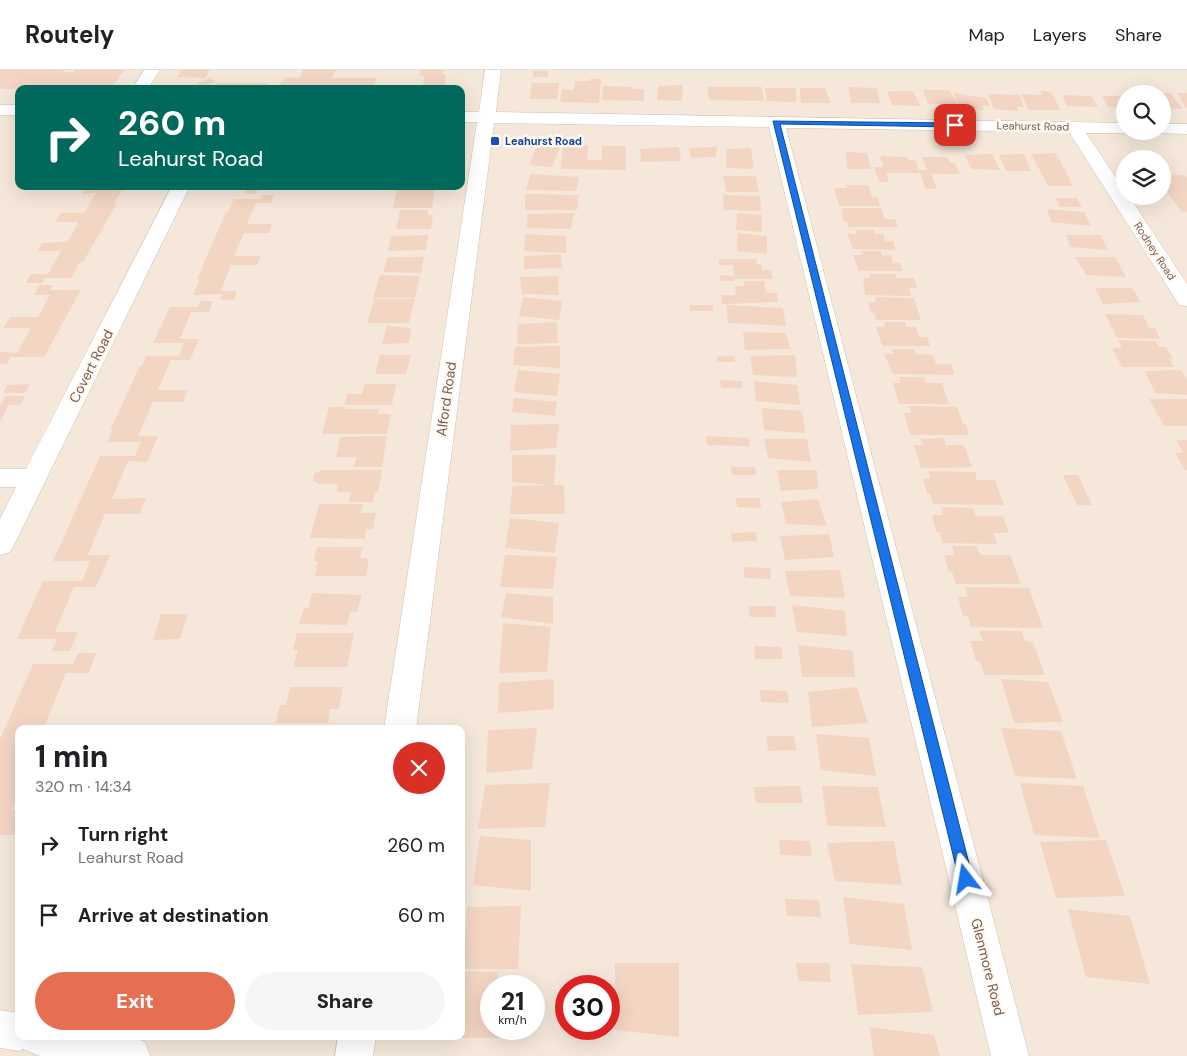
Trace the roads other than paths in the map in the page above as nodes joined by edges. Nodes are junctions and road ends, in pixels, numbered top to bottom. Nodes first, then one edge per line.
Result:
1 (152, 70) edge
2 (492, 70) edge
3 (143, 85) edge
4 (0, 110) edge
5 (15, 110) edge
6 (465, 117) edge
7 (486, 118) junction
8 (776, 122) junction
9 (1074, 127) junction
10 (1116, 128) edge
11 (1171, 128) edge
12 (1187, 129) edge
13 (179, 190) edge
14 (1187, 300) edge
15 (0, 478) edge
16 (34, 478) junction
17 (0, 546) edge
18 (401, 725) edge
19 (0, 1028) edge
20 (15, 1031) edge
21 (56, 1040) edge
22 (356, 1040) edge
23 (130, 1056) edge
24 (354, 1056) edge
25 (1010, 1056) edge

1 - 3 street
2 - 7 street, Alford Road
4 - 5 street
6 - 7 street, Leahurst Road
7 - 8 street, Leahurst Road
7 - 18 street, Alford Road
8 - 9 street, Leahurst Road
8 - 25 street, Glenmore Road
9 - 10 street, Leahurst Road
9 - 14 street, Rodney Road
11 - 12 street
13 - 16 street, Covert Road
15 - 16 street
16 - 17 street, Covert Road
19 - 20 street
21 - 23 street
22 - 24 street

